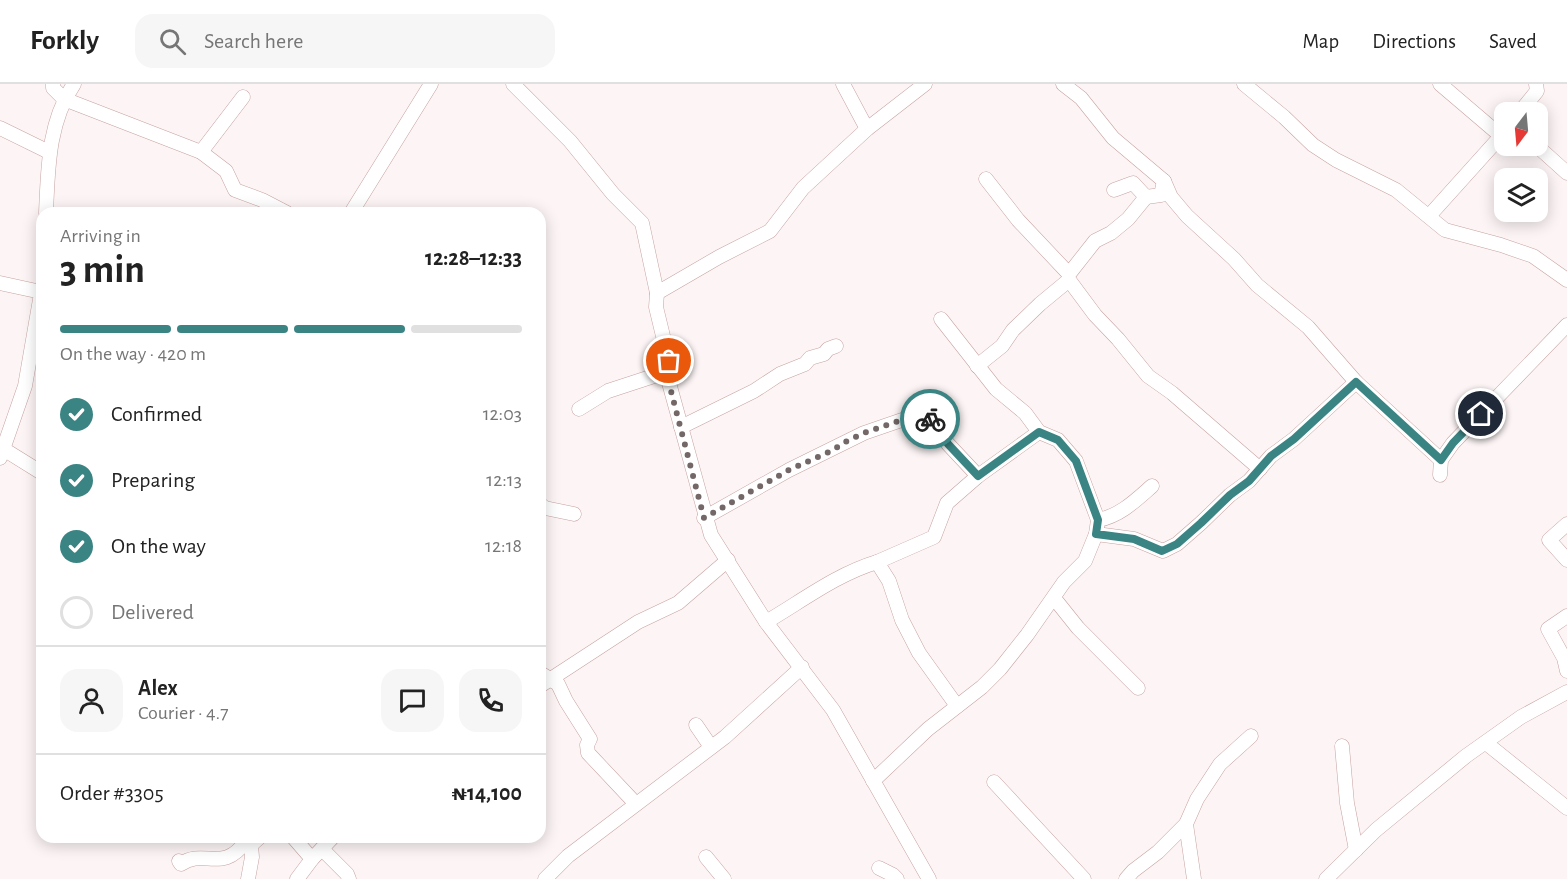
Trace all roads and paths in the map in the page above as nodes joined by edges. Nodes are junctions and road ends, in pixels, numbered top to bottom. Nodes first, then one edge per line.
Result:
1 (53, 84) edge
2 (74, 84) edge
3 (431, 84) edge
4 (513, 84) edge
5 (843, 84) edge
6 (925, 84) edge
7 (1063, 84) edge
8 (1244, 84) edge
9 (1440, 84) edge
10 (1536, 84) edge
11 (243, 98) dead end
12 (64, 99) junction
13 (1528, 102) edge
14 (1494, 127) edge
15 (0, 128) edge
16 (867, 129) junction
17 (1494, 144) edge
18 (49, 152) junction
19 (201, 152) junction
20 (1548, 156) edge
21 (1567, 173) edge
22 (986, 179) dead end
23 (1164, 181) junction
24 (1114, 190) dead end
25 (1146, 197) junction
26 (46, 207) edge
27 (275, 207) edge
28 (355, 207) edge
29 (1429, 216) junction
30 (1069, 277) junction
31 (1567, 280) edge
32 (0, 282) edge
33 (36, 289) edge
34 (657, 293) junction
35 (941, 319) dead end
36 (36, 324) edge
37 (1567, 325) edge
38 (836, 346) dead end
39 (977, 366) junction
40 (666, 372) junction
41 (1356, 382) junction
42 (579, 409) dead end
43 (681, 427) junction
44 (1039, 432) junction
45 (1, 452) edge
46 (1441, 460) junction
47 (1260, 469) junction
48 (36, 470) edge
49 (1440, 475) dead end
50 (978, 476) junction
51 (1152, 486) dead end
52 (546, 508) edge
53 (574, 514) dead end
54 (704, 518) junction
55 (1567, 524) edge
56 (1097, 527) junction
57 (728, 560) junction
58 (1567, 560) edge
59 (877, 562) junction
60 (1053, 597) junction
61 (1567, 616) edge
62 (766, 622) junction
63 (802, 667) junction
64 (1567, 671) edge
65 (546, 678) edge
66 (546, 680) edge
67 (1138, 688) dead end
68 (1567, 692) edge
69 (957, 706) junction
70 (696, 725) dead end
71 (1251, 736) dead end
72 (1486, 742) junction
73 (1342, 746) dead end
74 (711, 747) junction
75 (873, 781) junction
76 (994, 782) dead end
77 (636, 804) junction
78 (1567, 808) edge
79 (1186, 824) junction
80 (244, 843) edge
81 (255, 843) edge
82 (298, 843) edge
83 (328, 843) edge
84 (322, 849) junction
85 (1356, 850) junction
86 (706, 857) dead end
87 (312, 859) junction
88 (179, 861) dead end
89 (879, 868) dead end
90 (248, 879) edge
91 (297, 879) edge
92 (348, 879) edge
93 (545, 879) edge
94 (724, 879) edge
95 (897, 879) edge
96 (929, 879) edge
97 (1084, 879) edge
98 (1126, 879) edge
99 (1194, 879) edge
100 (1326, 879) edge

1 - 12 street
2 - 12 street
3 - 28 street
4 - 34 street
5 - 16 street
6 - 16 street
7 - 23 street
8 - 29 street
9 - 14 street
10 - 13 street
11 - 19 street
12 - 18 street
12 - 19 street
15 - 18 street
16 - 34 street
17 - 29 street
18 - 26 street
19 - 27 street
20 - 21 street
22 - 30 street
23 - 25 street
23 - 41 street
24 - 25 street
25 - 30 street
29 - 31 street
30 - 39 street
30 - 47 street
32 - 33 street
34 - 40 street
35 - 39 street
36 - 45 street
37 - 46 street
38 - 43 street
39 - 44 street
40 - 42 street
40 - 43 street
41 - 46 street
41 - 47 street
43 - 54 street
44 - 50 street
44 - 56 street
45 - 48 street
46 - 49 street
47 - 56 street
50 - 54 street
50 - 59 street
51 - 56 street
52 - 53 street
54 - 57 street
55 - 58 street
56 - 60 street
57 - 62 street
57 - 65 street
59 - 62 street
59 - 69 street
60 - 67 street
60 - 69 street
61 - 64 street
62 - 63 street
63 - 74 street
63 - 75 street
66 - 77 street
68 - 72 street
69 - 75 street
70 - 74 street
71 - 79 street
72 - 78 street
72 - 85 street
73 - 85 street
74 - 77 street
75 - 96 street
76 - 97 street
77 - 93 street
79 - 98 street
79 - 99 street
80 - 88 street
81 - 90 street
82 - 87 street
83 - 84 street
84 - 87 street
84 - 92 street
85 - 100 street
86 - 94 street
87 - 91 street
89 - 95 street

